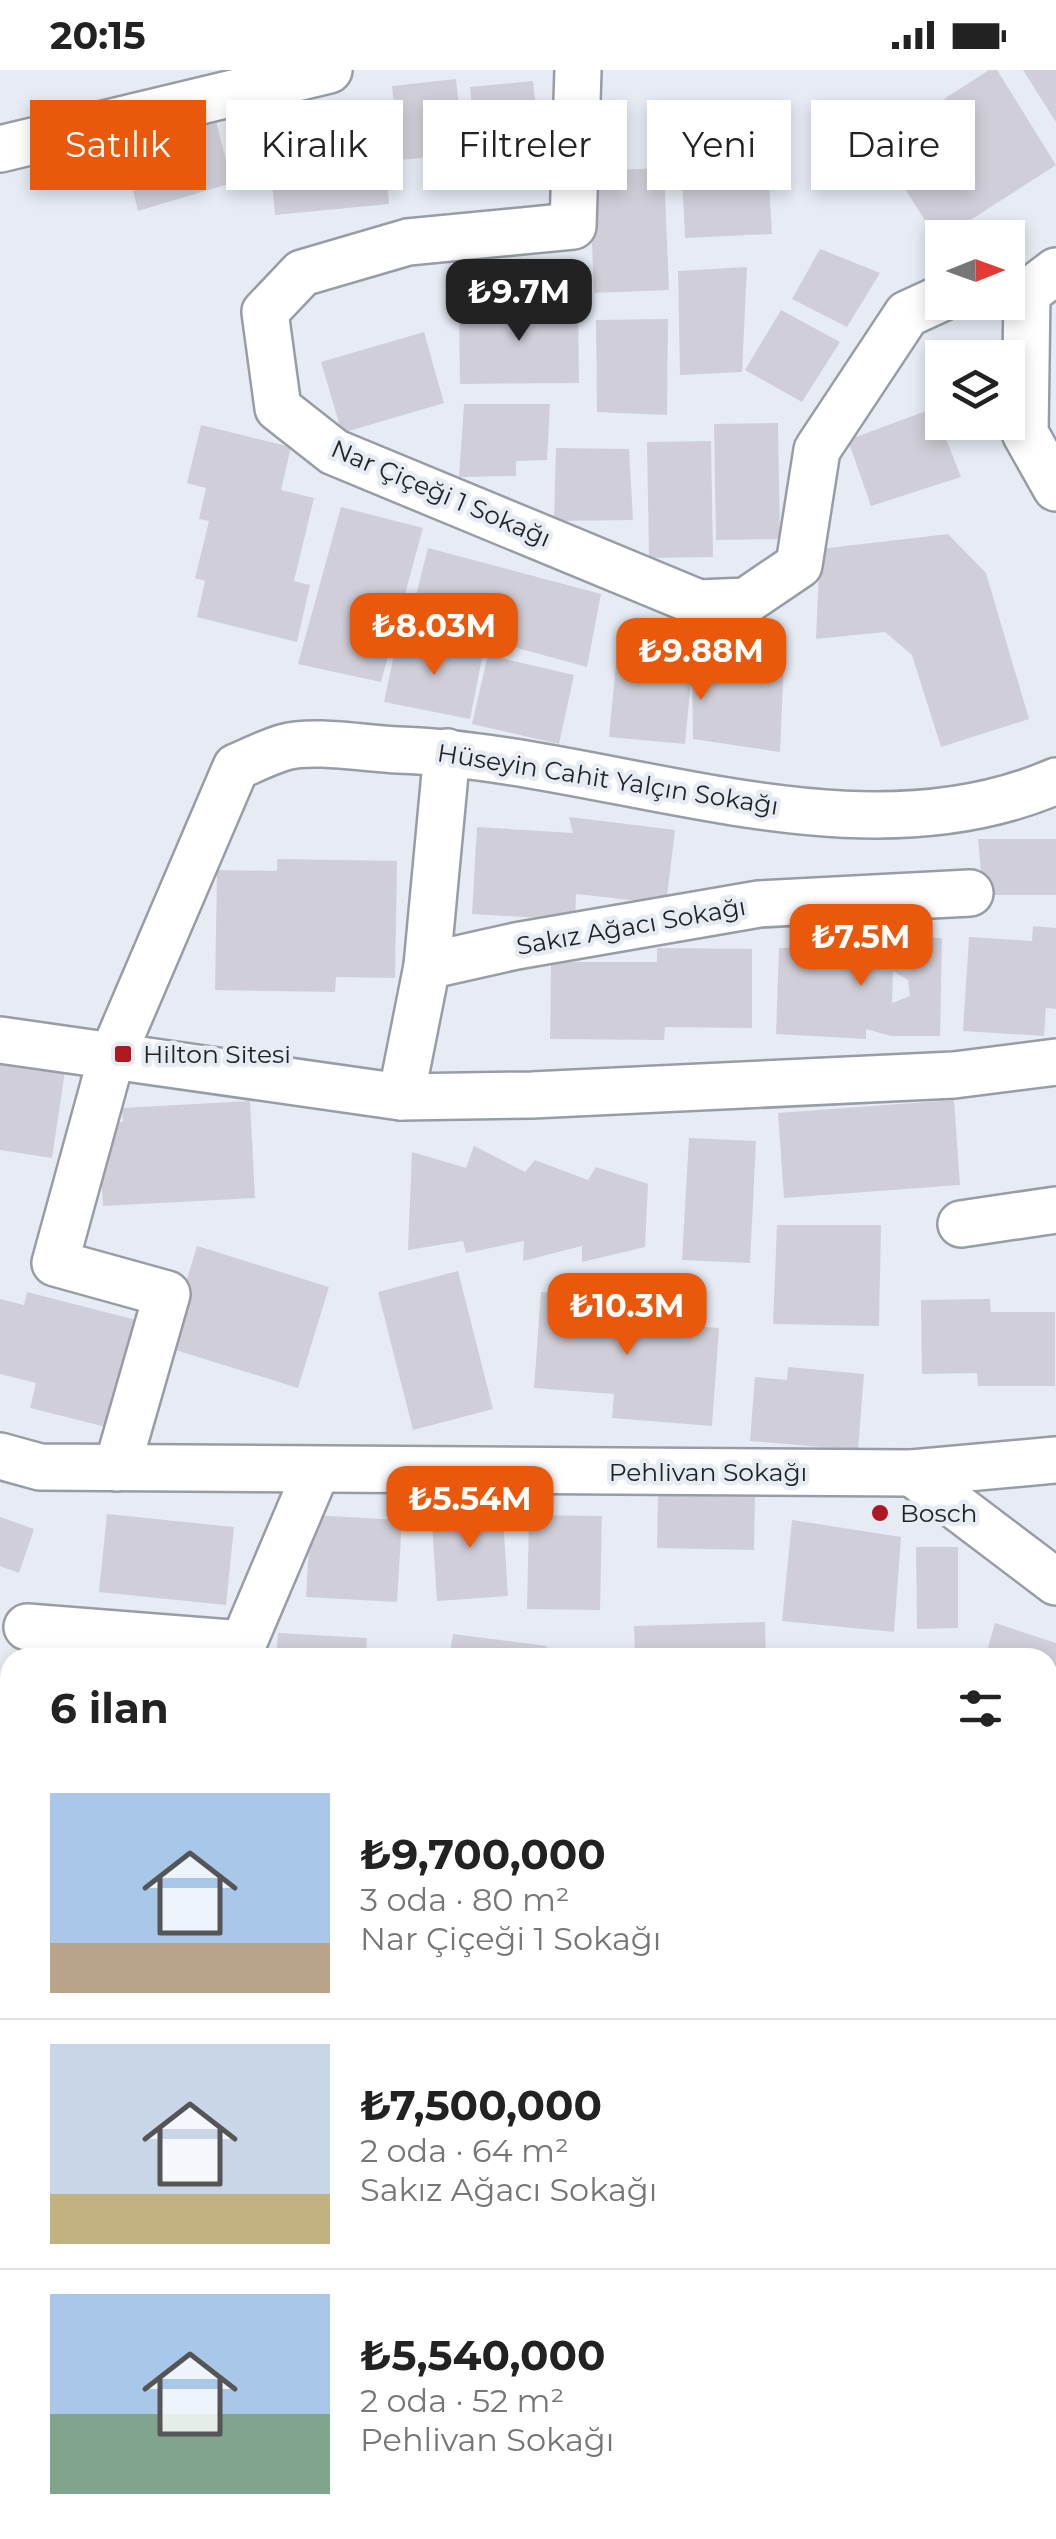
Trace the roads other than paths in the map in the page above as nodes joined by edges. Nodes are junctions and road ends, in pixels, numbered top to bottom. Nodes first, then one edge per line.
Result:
1 (329, 70) edge
2 (578, 70) edge
3 (222, 82) edge
4 (0, 149) edge
5 (1030, 283) edge
6 (925, 306) edge
7 (1056, 488) edge
8 (447, 752) junction
9 (1056, 781) edge
10 (970, 893) dead end
11 (426, 966) junction
12 (0, 1040) edge
13 (112, 1059) junction
14 (1056, 1062) edge
15 (400, 1096) junction
16 (1056, 1210) edge
17 (961, 1224) dead end
18 (0, 1456) edge
19 (1056, 1460) edge
20 (117, 1468) junction
21 (316, 1472) junction
22 (912, 1472) junction
23 (1056, 1582) edge
24 (14, 1621) edge
25 (52, 1648) edge

1 - 3 street
2 - 6 street, Nar Çiçeği 1 Sokağı
3 - 4 street
5 - 7 street
8 - 9 street, Hüseyin Cahit Yalçın Sokağı
8 - 11 street
8 - 13 street, Hüseyin Cahit Yalçın Sokağı
10 - 11 street, Sakız Ağacı Sokağı
11 - 15 street
12 - 13 street
13 - 15 street
13 - 20 street, Hüseyin Cahit Yalçın Sokağı
14 - 15 street
16 - 17 street
18 - 20 street, Pehlivan Sokağı
19 - 22 street, Pehlivan Sokağı
20 - 21 street, Pehlivan Sokağı
21 - 22 street, Pehlivan Sokağı
21 - 24 street
22 - 23 street
24 - 25 street

